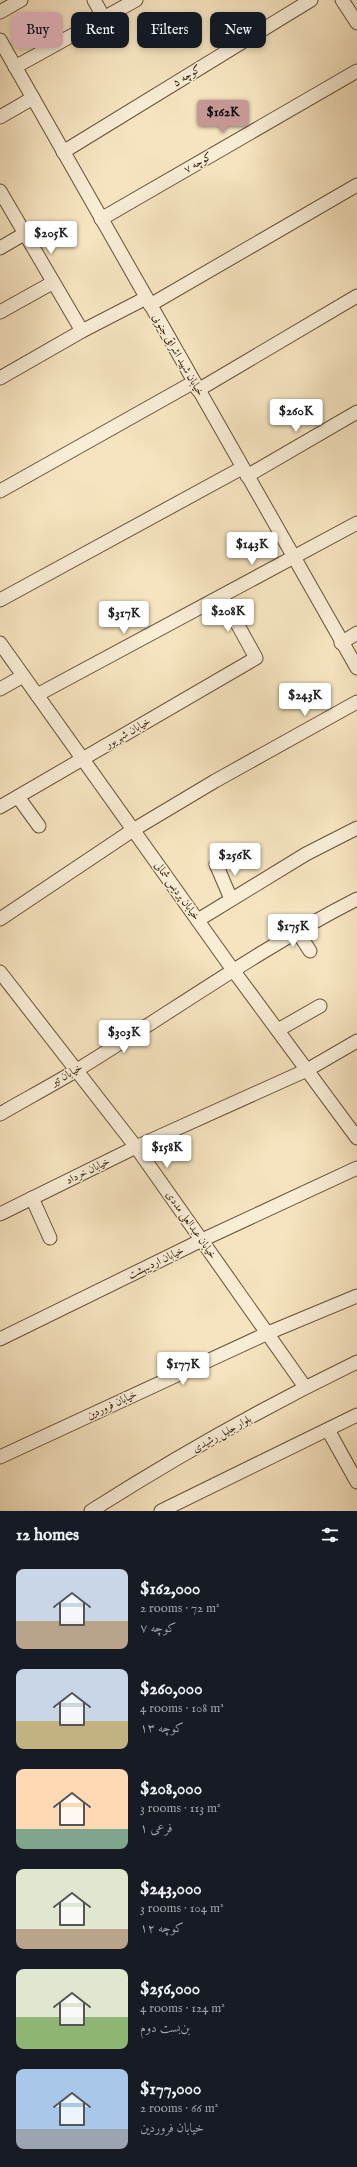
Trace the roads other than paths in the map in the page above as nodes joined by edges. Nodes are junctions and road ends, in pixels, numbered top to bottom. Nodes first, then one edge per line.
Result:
1 (21, 0) edge
2 (94, 0) edge
3 (136, 0) edge
4 (311, 0) edge
5 (342, 0) edge
6 (0, 12) edge
7 (101, 12) edge
8 (115, 12) edge
9 (357, 23) edge
10 (71, 36) edge
11 (0, 40) edge
12 (15, 67) junction
13 (357, 71) edge
14 (33, 98) junction
15 (0, 117) edge
16 (63, 152) junction
17 (357, 185) edge
18 (0, 191) edge
19 (102, 219) junction
20 (24, 234) junction
21 (0, 248) edge
22 (52, 283) junction
23 (357, 296) edge
24 (148, 302) junction
25 (0, 312) edge
26 (82, 331) junction
27 (0, 378) edge
28 (196, 386) junction
29 (357, 412) edge
30 (244, 472) junction
31 (0, 491) edge
32 (357, 523) edge
33 (294, 558) junction
34 (222, 596) junction
35 (0, 600) edge
36 (357, 633) edge
37 (0, 642) edge
38 (341, 642) junction
39 (357, 668) edge
40 (23, 676) junction
41 (0, 689) edge
42 (38, 695) junction
43 (357, 702) edge
44 (84, 759) junction
45 (18, 797) junction
46 (0, 807) edge
47 (39, 826) dead end
48 (357, 828) edge
49 (133, 830) junction
50 (216, 864) dead end
51 (231, 899) junction
52 (357, 899) edge
53 (0, 920) edge
54 (198, 920) junction
55 (297, 931) junction
56 (310, 951) dead end
57 (233, 970) junction
58 (0, 972) edge
59 (320, 1006) dead end
60 (278, 1030) junction
61 (357, 1042) edge
62 (76, 1070) junction
63 (307, 1070) junction
64 (0, 1114) edge
65 (357, 1138) edge
66 (136, 1147) junction
67 (357, 1168) edge
68 (32, 1198) junction
69 (0, 1214) edge
70 (50, 1238) dead end
71 (202, 1240) junction
72 (357, 1296) edge
73 (268, 1333) junction
74 (0, 1339) edge
75 (357, 1362) edge
76 (305, 1387) junction
77 (357, 1415) edge
78 (328, 1430) junction
79 (0, 1457) edge
80 (357, 1482) edge
81 (91, 1511) edge
82 (161, 1511) edge

1 - 6 street
2 - 7 street
3 - 8 street
4 - 16 street, کوچه ۵
5 - 9 street
10 - 12 street
11 - 12 street, خیابان شهید اشراقی جنوبی
12 - 14 street, خیابان شهید اشراقی جنوبی
13 - 19 street, کوچه ۷
14 - 15 street
14 - 16 street, خیابان شهید اشراقی جنوبی
16 - 19 street, خیابان شهید اشراقی جنوبی
17 - 24 street
18 - 20 street
19 - 24 street, خیابان شهید اشراقی جنوبی
20 - 21 street
20 - 22 street
22 - 25 street
22 - 26 street
23 - 28 street
24 - 26 street
24 - 28 street, خیابان شهید اشراقی جنوبی
26 - 27 street
28 - 30 street, خیابان شهید اشراقی جنوبی
28 - 31 street
29 - 30 street
30 - 33 street, خیابان شهید اشراقی جنوبی
30 - 35 street
32 - 33 street
33 - 34 street
33 - 38 street, خیابان شهید اشراقی جنوبی
34 - 42 street
34 - 44 street, خیابان شهریور
36 - 38 street
37 - 40 street, خیابان پردیس شمالی
38 - 39 street, خیابان شهید اشراقی جنوبی
40 - 41 street
40 - 42 street, خیابان پردیس شمالی
42 - 44 street, خیابان پردیس شمالی
43 - 49 street
44 - 45 street, خیابان شهریور
44 - 49 street, خیابان پردیس شمالی
45 - 46 street, خیابان شهریور
45 - 47 street
48 - 51 street
49 - 53 street
49 - 54 street, خیابان پردیس شمالی
50 - 51 street
51 - 54 street
52 - 55 street, خیابان تیر
54 - 57 street, خیابان پردیس شمالی
55 - 56 street
55 - 57 street, خیابان تیر
57 - 60 street, خیابان پردیس شمالی
57 - 62 street, خیابان تیر
58 - 62 street, خیابان عبدالعلی مددی
59 - 60 street
60 - 63 street, خیابان پردیس شمالی
61 - 63 street, خیابان خرداد
62 - 64 street, خیابان تیر
62 - 66 street, خیابان عبدالعلی مددی
63 - 65 street, خیابان پردیس شمالی
63 - 66 street, خیابان خرداد
66 - 68 street, خیابان خرداد
66 - 71 street, خیابان عبدالعلی مددی
67 - 71 street, خیابان اردیبهشت
68 - 69 street, خیابان خرداد
68 - 70 street
71 - 73 street, خیابان عبدالعلی مددی
71 - 74 street, خیابان اردیبهشت
72 - 73 street, خیابان فروردین
73 - 76 street, خیابان عبدالعلی مددی
73 - 79 street, خیابان فروردین
75 - 76 street, بلوار جلیل رشیدی
76 - 81 street, بلوار جلیل رشیدی
77 - 78 street
78 - 80 street
78 - 82 street

